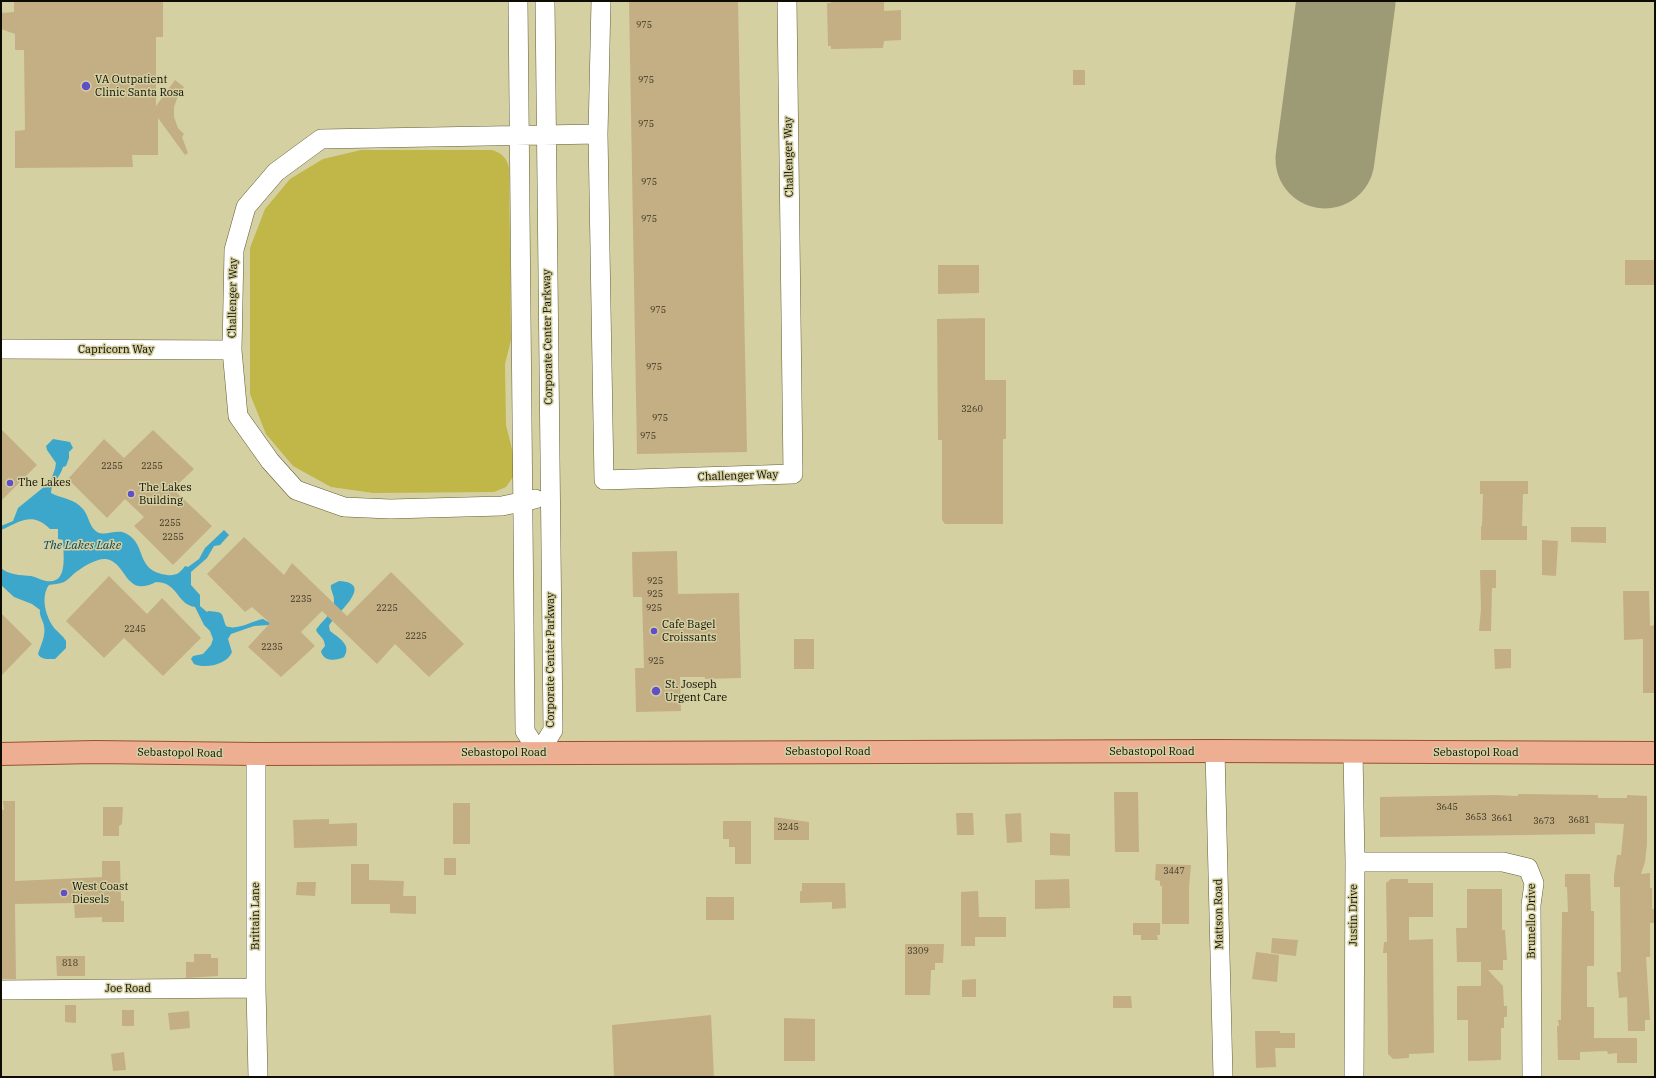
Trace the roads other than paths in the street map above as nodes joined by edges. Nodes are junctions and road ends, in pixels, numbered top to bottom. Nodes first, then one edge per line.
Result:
1 (518, 1) edge
2 (545, 1) edge
3 (601, 1) edge
4 (787, 1) edge
5 (547, 134) junction
6 (598, 134) junction
7 (519, 135) junction
8 (1, 349) edge
9 (232, 350) junction
10 (551, 496) junction
11 (524, 500) junction
12 (1215, 751) junction
13 (1353, 752) junction
14 (539, 753) junction
15 (1655, 753) edge
16 (1, 754) edge
17 (256, 754) junction
18 (1355, 862) junction
19 (256, 988) junction
20 (1, 990) edge
21 (258, 1077) edge
22 (1223, 1077) edge
23 (1354, 1077) edge
24 (1532, 1077) edge

1 - 7 street
2 - 5 street, Corporate Center Parkway
3 - 6 street, Challenger Way
4 - 6 street, Challenger Way
5 - 6 street, Challenger Way
5 - 7 street, Challenger Way
5 - 10 street, Corporate Center Parkway
7 - 9 street, Challenger Way
7 - 11 street
8 - 9 street, Capricorn Way
9 - 11 street, Challenger Way
10 - 11 street, Challenger Way
10 - 14 street, Corporate Center Parkway
11 - 14 street
12 - 13 main road, Sebastopol Road
12 - 14 main road, Sebastopol Road
12 - 22 street, Mattson Road
13 - 15 main road, Sebastopol Road
13 - 18 street, Justin Drive
14 - 17 main road, Sebastopol Road
16 - 17 main road, Sebastopol Road
17 - 19 street, Brittain Lane
18 - 23 street, Justin Drive
18 - 24 street, Brunello Drive
19 - 20 street, Joe Road
19 - 21 street, Brittain Lane

